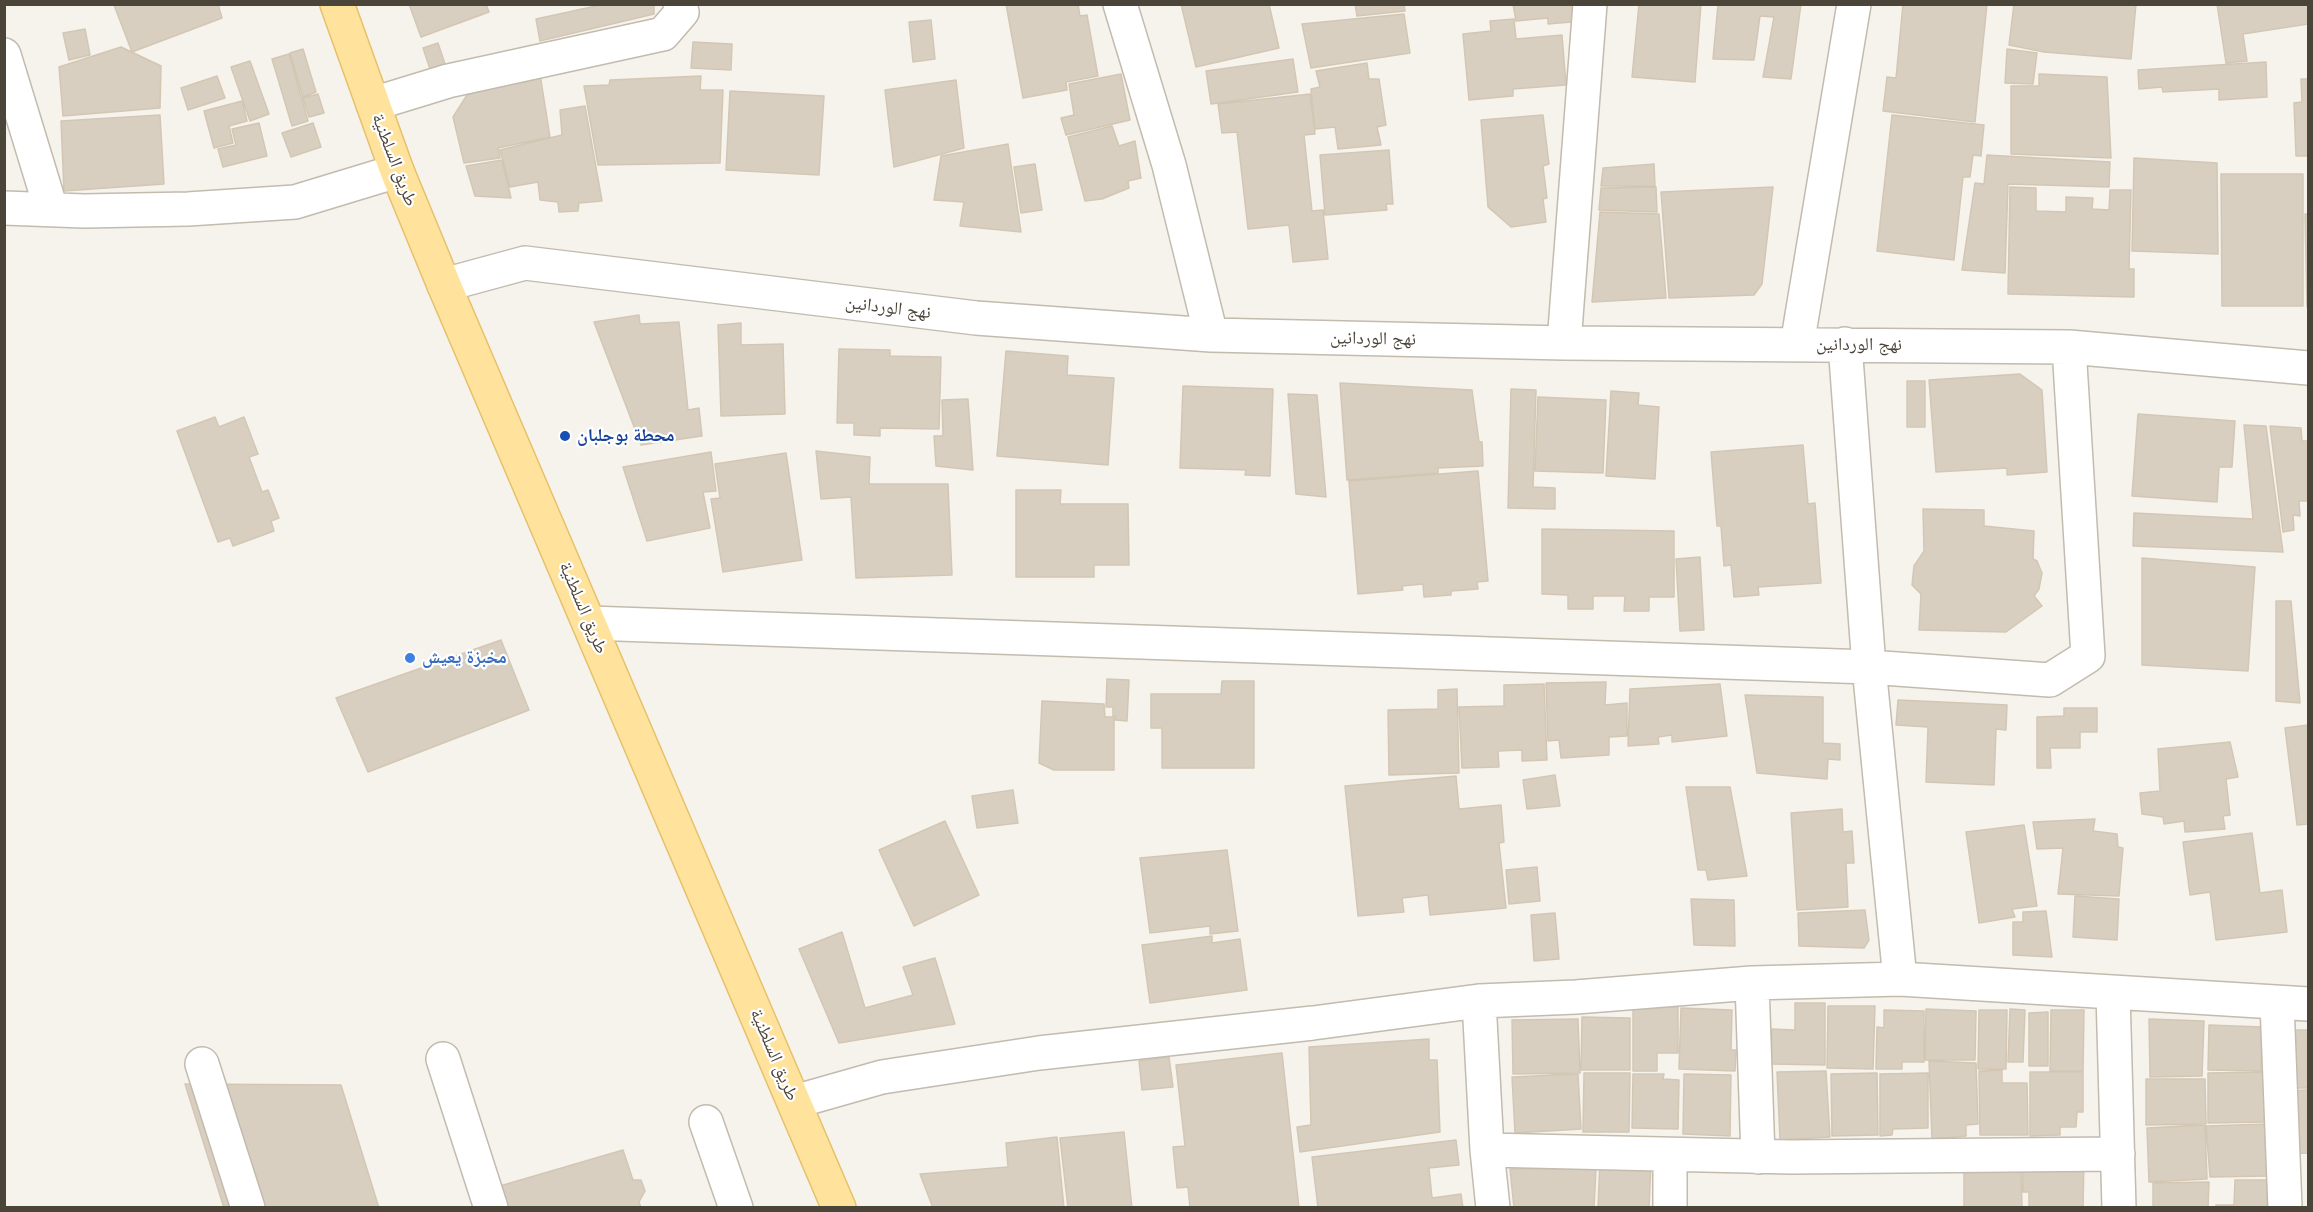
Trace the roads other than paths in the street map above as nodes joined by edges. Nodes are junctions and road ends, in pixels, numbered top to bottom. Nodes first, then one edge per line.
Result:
1 (337, 4) edge
2 (680, 4) edge
3 (1120, 4) edge
4 (1590, 4) edge
5 (1854, 4) edge
6 (4, 56) edge
7 (373, 104) junction
8 (397, 171) junction
9 (4, 208) edge
10 (51, 209) junction
11 (444, 285) junction
12 (1211, 335) junction
13 (1564, 343) junction
14 (1845, 344) junction
15 (1797, 345) junction
16 (2069, 347) junction
17 (2308, 368) edge
18 (589, 622) junction
19 (1869, 667) junction
20 (1900, 979) junction
21 (1752, 983) junction
22 (2112, 993) junction
23 (1479, 1001) junction
24 (2293, 1003) edge
25 (443, 1059) dead end
26 (202, 1064) dead end
27 (794, 1102) junction
28 (706, 1122) dead end
29 (1487, 1150) junction
30 (2118, 1154) junction
31 (1670, 1155) junction
32 (1758, 1157) junction
33 (2292, 1193) edge
34 (248, 1208) edge
35 (491, 1208) edge
36 (736, 1208) edge
37 (838, 1208) edge
38 (1493, 1208) edge
39 (1670, 1208) edge
40 (2119, 1208) edge

1 - 7 main road, طريق السلطنية
2 - 7 street
3 - 12 street
4 - 13 street
5 - 15 street
6 - 10 street
7 - 8 main road, طريق السلطنية
8 - 10 street
8 - 11 main road, طريق السلطنية
9 - 10 street
11 - 12 street, نهج الوردانين
11 - 18 main road, طريق السلطنية
12 - 13 street, نهج الوردانين
13 - 15 street, نهج الوردانين
14 - 15 street, نهج الوردانين
14 - 16 street, نهج الوردانين
14 - 19 street
16 - 17 street, نهج الوردانين
16 - 19 street
18 - 19 street
18 - 27 main road, طريق السلطنية
19 - 20 street
20 - 21 street
20 - 22 street
21 - 23 street
21 - 32 street
22 - 24 street
22 - 30 street
23 - 27 street
23 - 29 street
24 - 33 street
25 - 35 street
26 - 34 street
27 - 37 main road, طريق السلطنية
28 - 36 street
29 - 31 street
29 - 38 street
30 - 32 street
30 - 40 street
31 - 32 street
31 - 39 street

